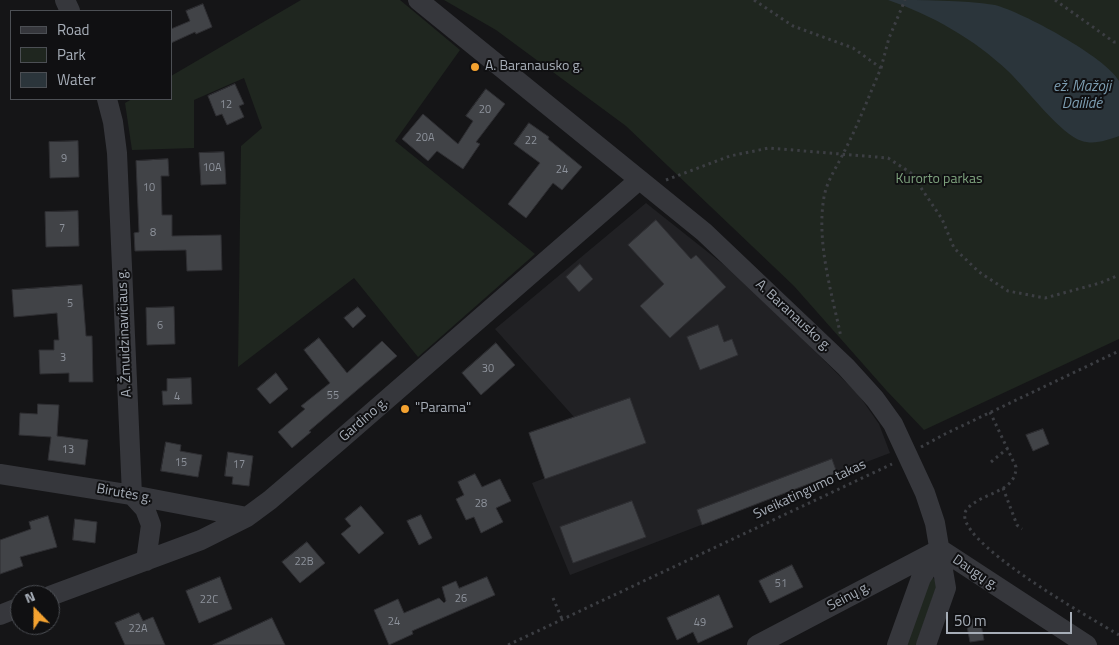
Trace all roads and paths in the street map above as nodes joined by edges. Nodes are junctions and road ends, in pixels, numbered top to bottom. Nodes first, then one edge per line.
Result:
1 (418, 0) edge
2 (754, 0) edge
3 (905, 0) edge
4 (1055, 0) edge
5 (1119, 42) edge
6 (881, 68) junction
7 (107, 100) edge
8 (844, 153) junction
9 (647, 186) junction
10 (1119, 275) edge
11 (843, 346) dead end
12 (1119, 351) edge
13 (990, 412) junction
14 (914, 448) junction
15 (1008, 448) junction
16 (991, 462) dead end
17 (0, 474) edge
18 (1003, 488) junction
19 (132, 495) junction
20 (248, 517) junction
21 (1022, 529) dead end
22 (940, 549) junction
23 (146, 561) junction
24 (60, 592) edge
25 (553, 598) dead end
26 (562, 619) junction
27 (1119, 635) edge
28 (508, 645) edge
29 (757, 645) edge
30 (897, 645) edge
31 (926, 645) edge
32 (1087, 645) edge

1 - 9 street, A. Baranausko g.
2 - 6 path
3 - 6 path
4 - 5 path
6 - 8 path
7 - 19 street, A. Žmuidzinavičiaus g.
8 - 9 path
8 - 10 path
8 - 11 path
9 - 14 street, A. Baranausko g.
9 - 20 street, Gardino g.
12 - 13 path, Sveikatingumo takas
13 - 14 path, Sveikatingumo takas
13 - 15 path
14 - 22 street, A. Baranausko g.
14 - 26 path, Sveikatingumo takas
15 - 16 path
15 - 18 path
17 - 19 street, Birutės g.
18 - 21 path
18 - 27 path
19 - 20 street, Birutės g.
19 - 23 street
20 - 23 street, Gardino g.
22 - 29 street, Seinų g.
22 - 30 street
22 - 31 street, A. Baranausko g.
22 - 32 street, Daugų g.
23 - 24 street, Gardino g.
25 - 26 path
26 - 28 path, Sveikatingumo takas

